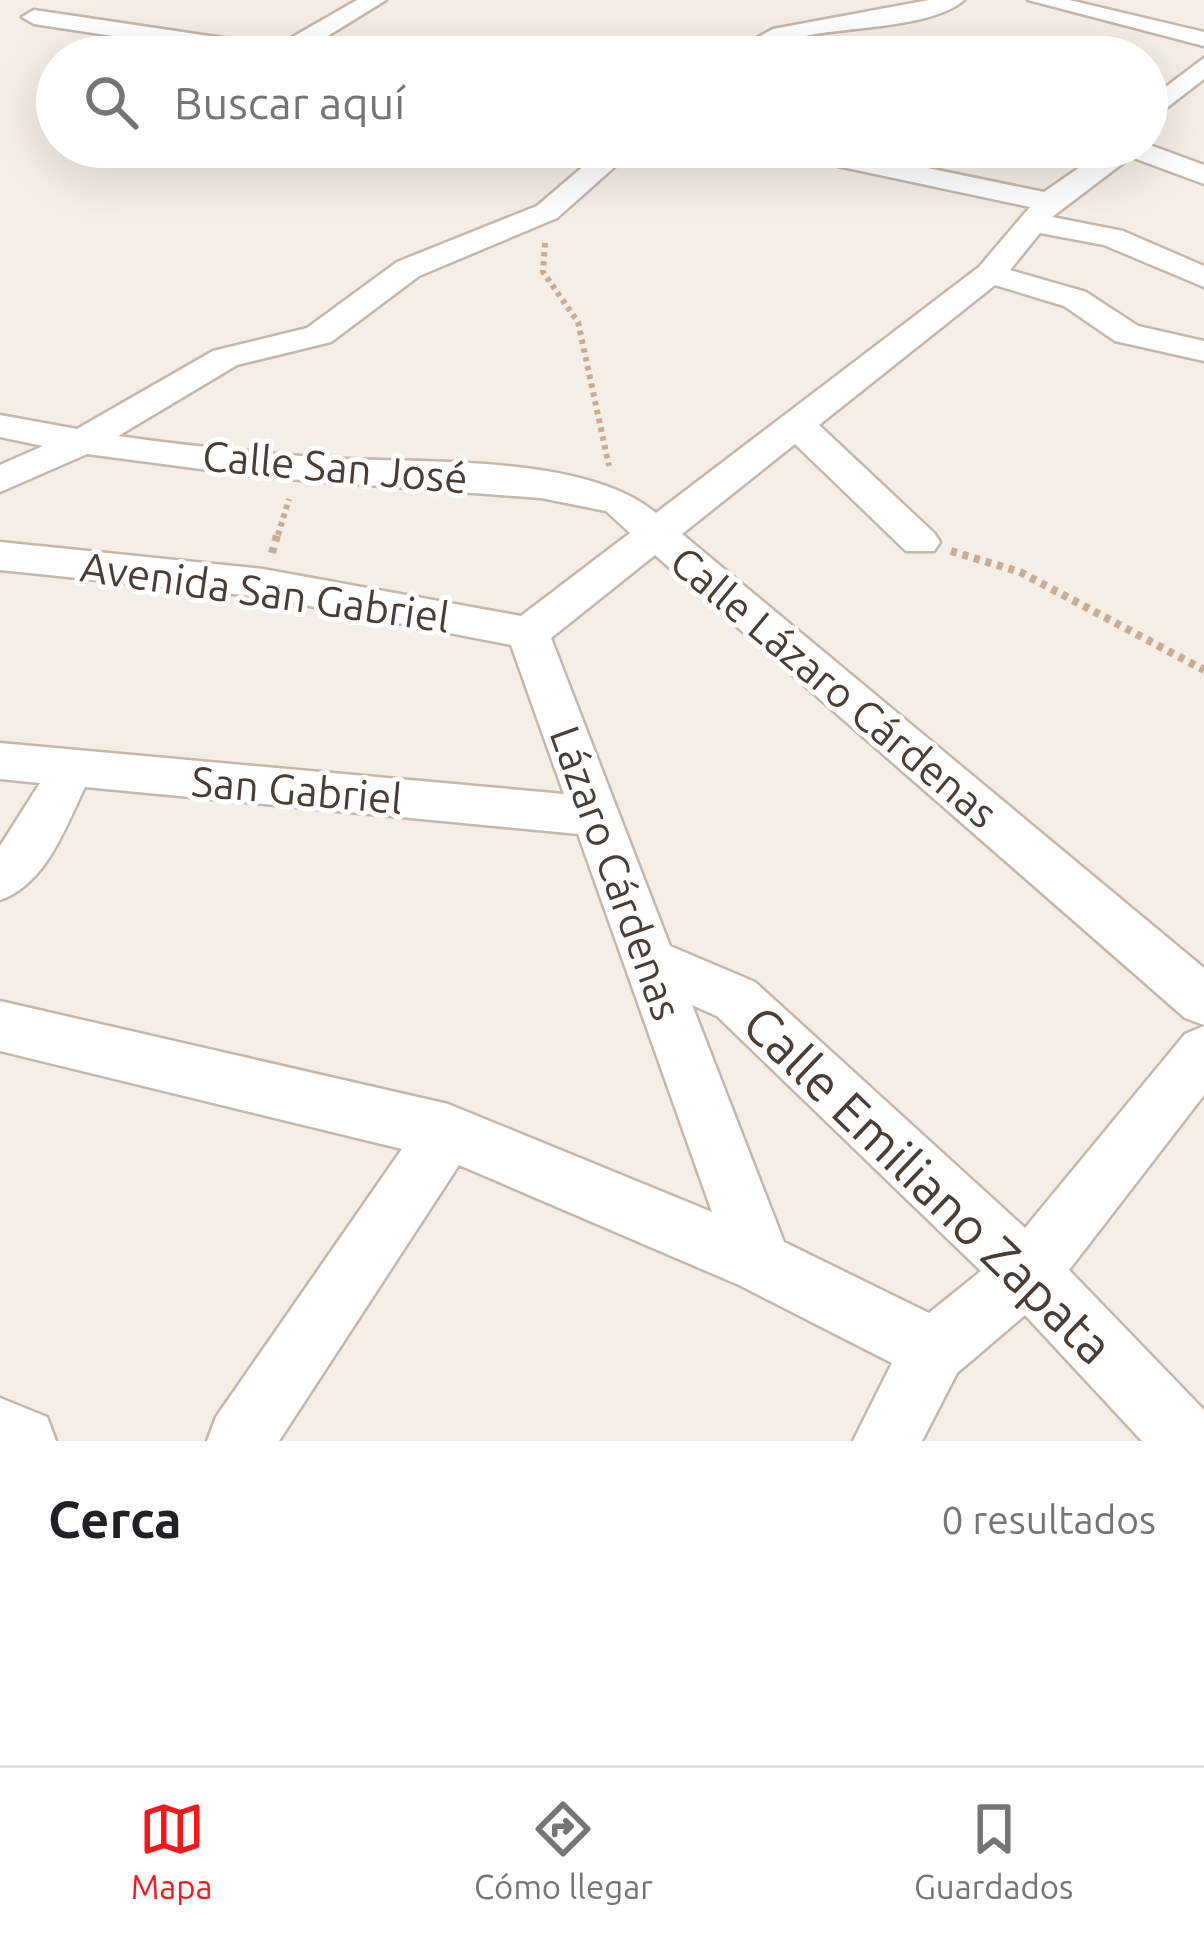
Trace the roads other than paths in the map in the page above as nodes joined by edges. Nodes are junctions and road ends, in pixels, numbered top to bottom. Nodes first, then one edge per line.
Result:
1 (374, 0) edge
2 (952, 0) edge
3 (1040, 0) edge
4 (35, 16) edge
5 (167, 36) edge
6 (320, 36) edge
7 (784, 36) edge
8 (1204, 38) edge
9 (1204, 66) edge
10 (1192, 90) edge
11 (1168, 162) edge
12 (598, 168) edge
13 (867, 168) edge
14 (1101, 168) edge
15 (1204, 175) edge
16 (1042, 213) junction
17 (990, 274) junction
18 (1204, 278) edge
19 (1204, 351) edge
20 (0, 426) edge
21 (799, 426) junction
22 (80, 443) junction
23 (0, 480) edge
24 (657, 537) junction
25 (920, 542) road end
26 (0, 556) edge
27 (529, 633) junction
28 (0, 761) edge
29 (70, 771) junction
30 (595, 816) junction
31 (0, 879) edge
32 (646, 960) junction
33 (1204, 1001) edge
34 (0, 1026) edge
35 (1204, 1052) edge
36 (448, 1132) junction
37 (761, 1263) junction
38 (1028, 1273) junction
39 (934, 1350) junction
40 (0, 1431) edge
41 (23, 1441) edge
42 (240, 1441) edge
43 (886, 1441) edge
44 (1188, 1441) edge

1 - 6 street
2 - 7 street
3 - 8 street
4 - 5 street
9 - 10 street
11 - 15 street
12 - 22 street
13 - 16 street
14 - 16 street, Calle Lázaro Cárdenas
16 - 17 street, Calle Lázaro Cárdenas
16 - 18 street
17 - 19 street
17 - 21 street, Calle Lázaro Cárdenas
20 - 22 street, Calle San José
21 - 24 street, Calle Lázaro Cárdenas
21 - 25 street
22 - 23 street
22 - 24 street, Calle San José
24 - 27 street
24 - 33 street, Calle Lázaro Cárdenas
26 - 27 street, Avenida San Gabriel
27 - 30 street, Lázaro Cárdenas
28 - 29 street, San Gabriel
29 - 30 street, San Gabriel
29 - 31 street
30 - 32 street, Lázaro Cárdenas
32 - 37 street, Lázaro Cárdenas
32 - 38 street, Calle Emiliano Zapata
34 - 36 street
35 - 38 street
36 - 37 street
36 - 42 street
37 - 39 street
38 - 39 street
38 - 44 street, Calle Emiliano Zapata
39 - 43 street
40 - 41 street

